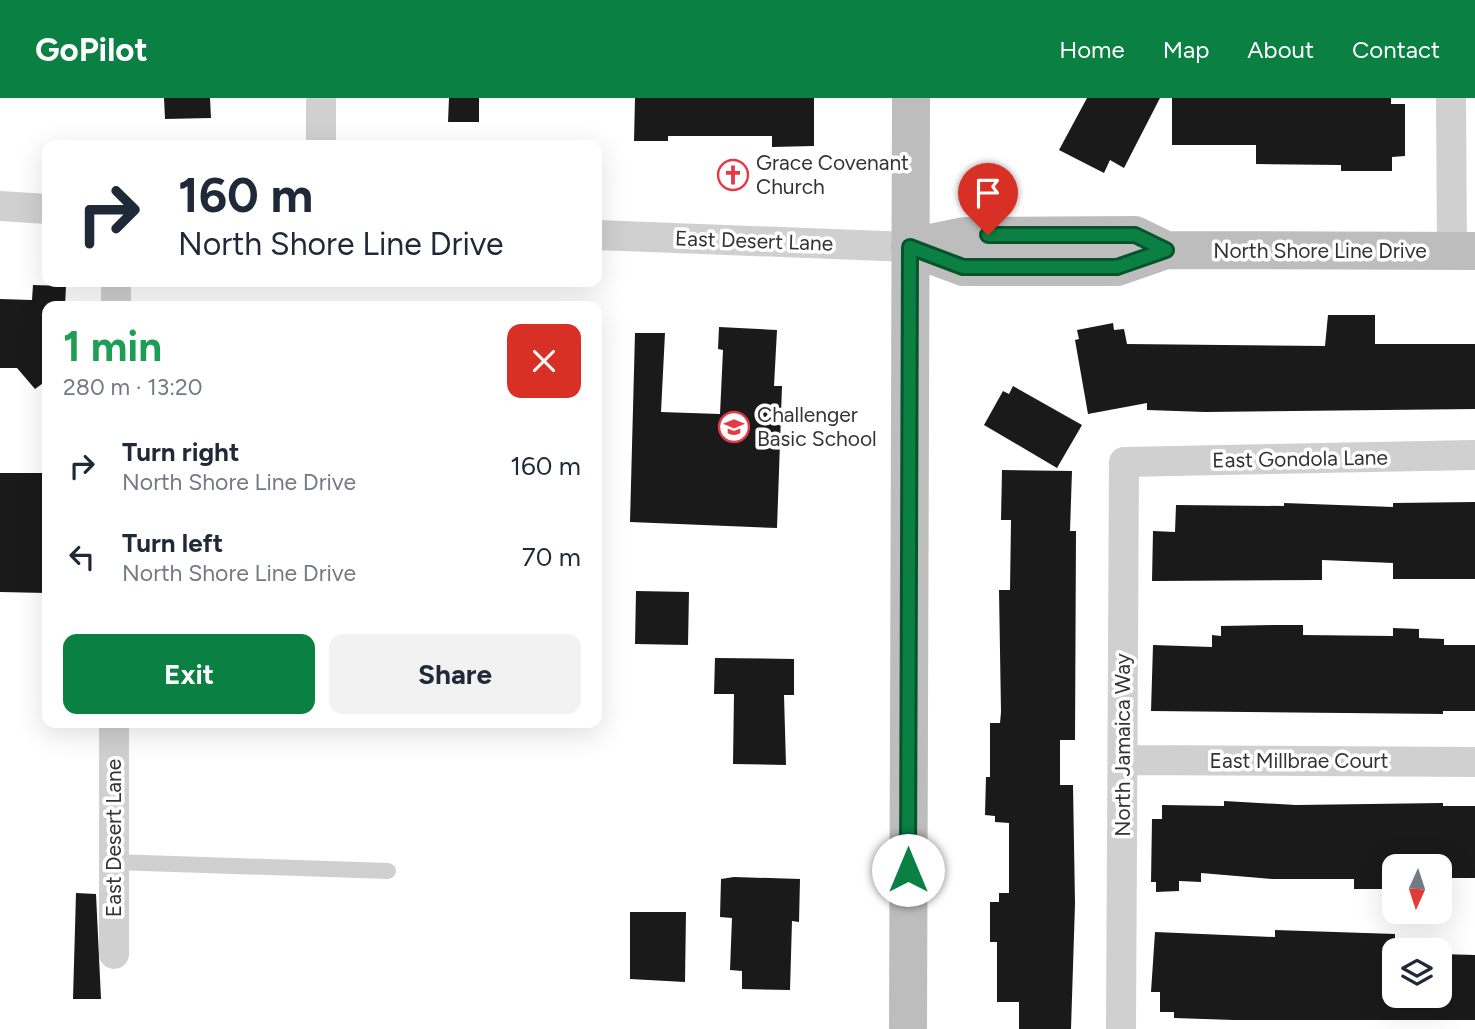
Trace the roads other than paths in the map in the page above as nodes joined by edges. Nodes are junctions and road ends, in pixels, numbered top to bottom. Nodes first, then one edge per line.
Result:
1 (321, 98) edge
2 (911, 98) edge
3 (1451, 98) edge
4 (321, 140) edge
5 (0, 206) edge
6 (42, 209) edge
7 (602, 235) edge
8 (910, 247) junction
9 (1463, 251) edge
10 (1475, 456) edge
11 (1124, 462) joint
12 (114, 728) edge
13 (1123, 761) junction
14 (1475, 762) edge
15 (114, 862) junction
16 (388, 871) dead end
17 (114, 954) dead end
18 (908, 1029) edge
19 (1121, 1029) edge

1 - 4 street
2 - 8 main road
3 - 9 street
5 - 6 street
7 - 8 street, East Desert Lane
8 - 9 main road, North Shore Line Drive
8 - 18 main road
10 - 11 street, East Gondola Lane
11 - 13 street, North Jamaica Way
12 - 15 street, East Desert Lane
13 - 14 street, East Millbrae Court
13 - 19 street, North Jamaica Way
15 - 16 lane
15 - 17 street, East Desert Lane

